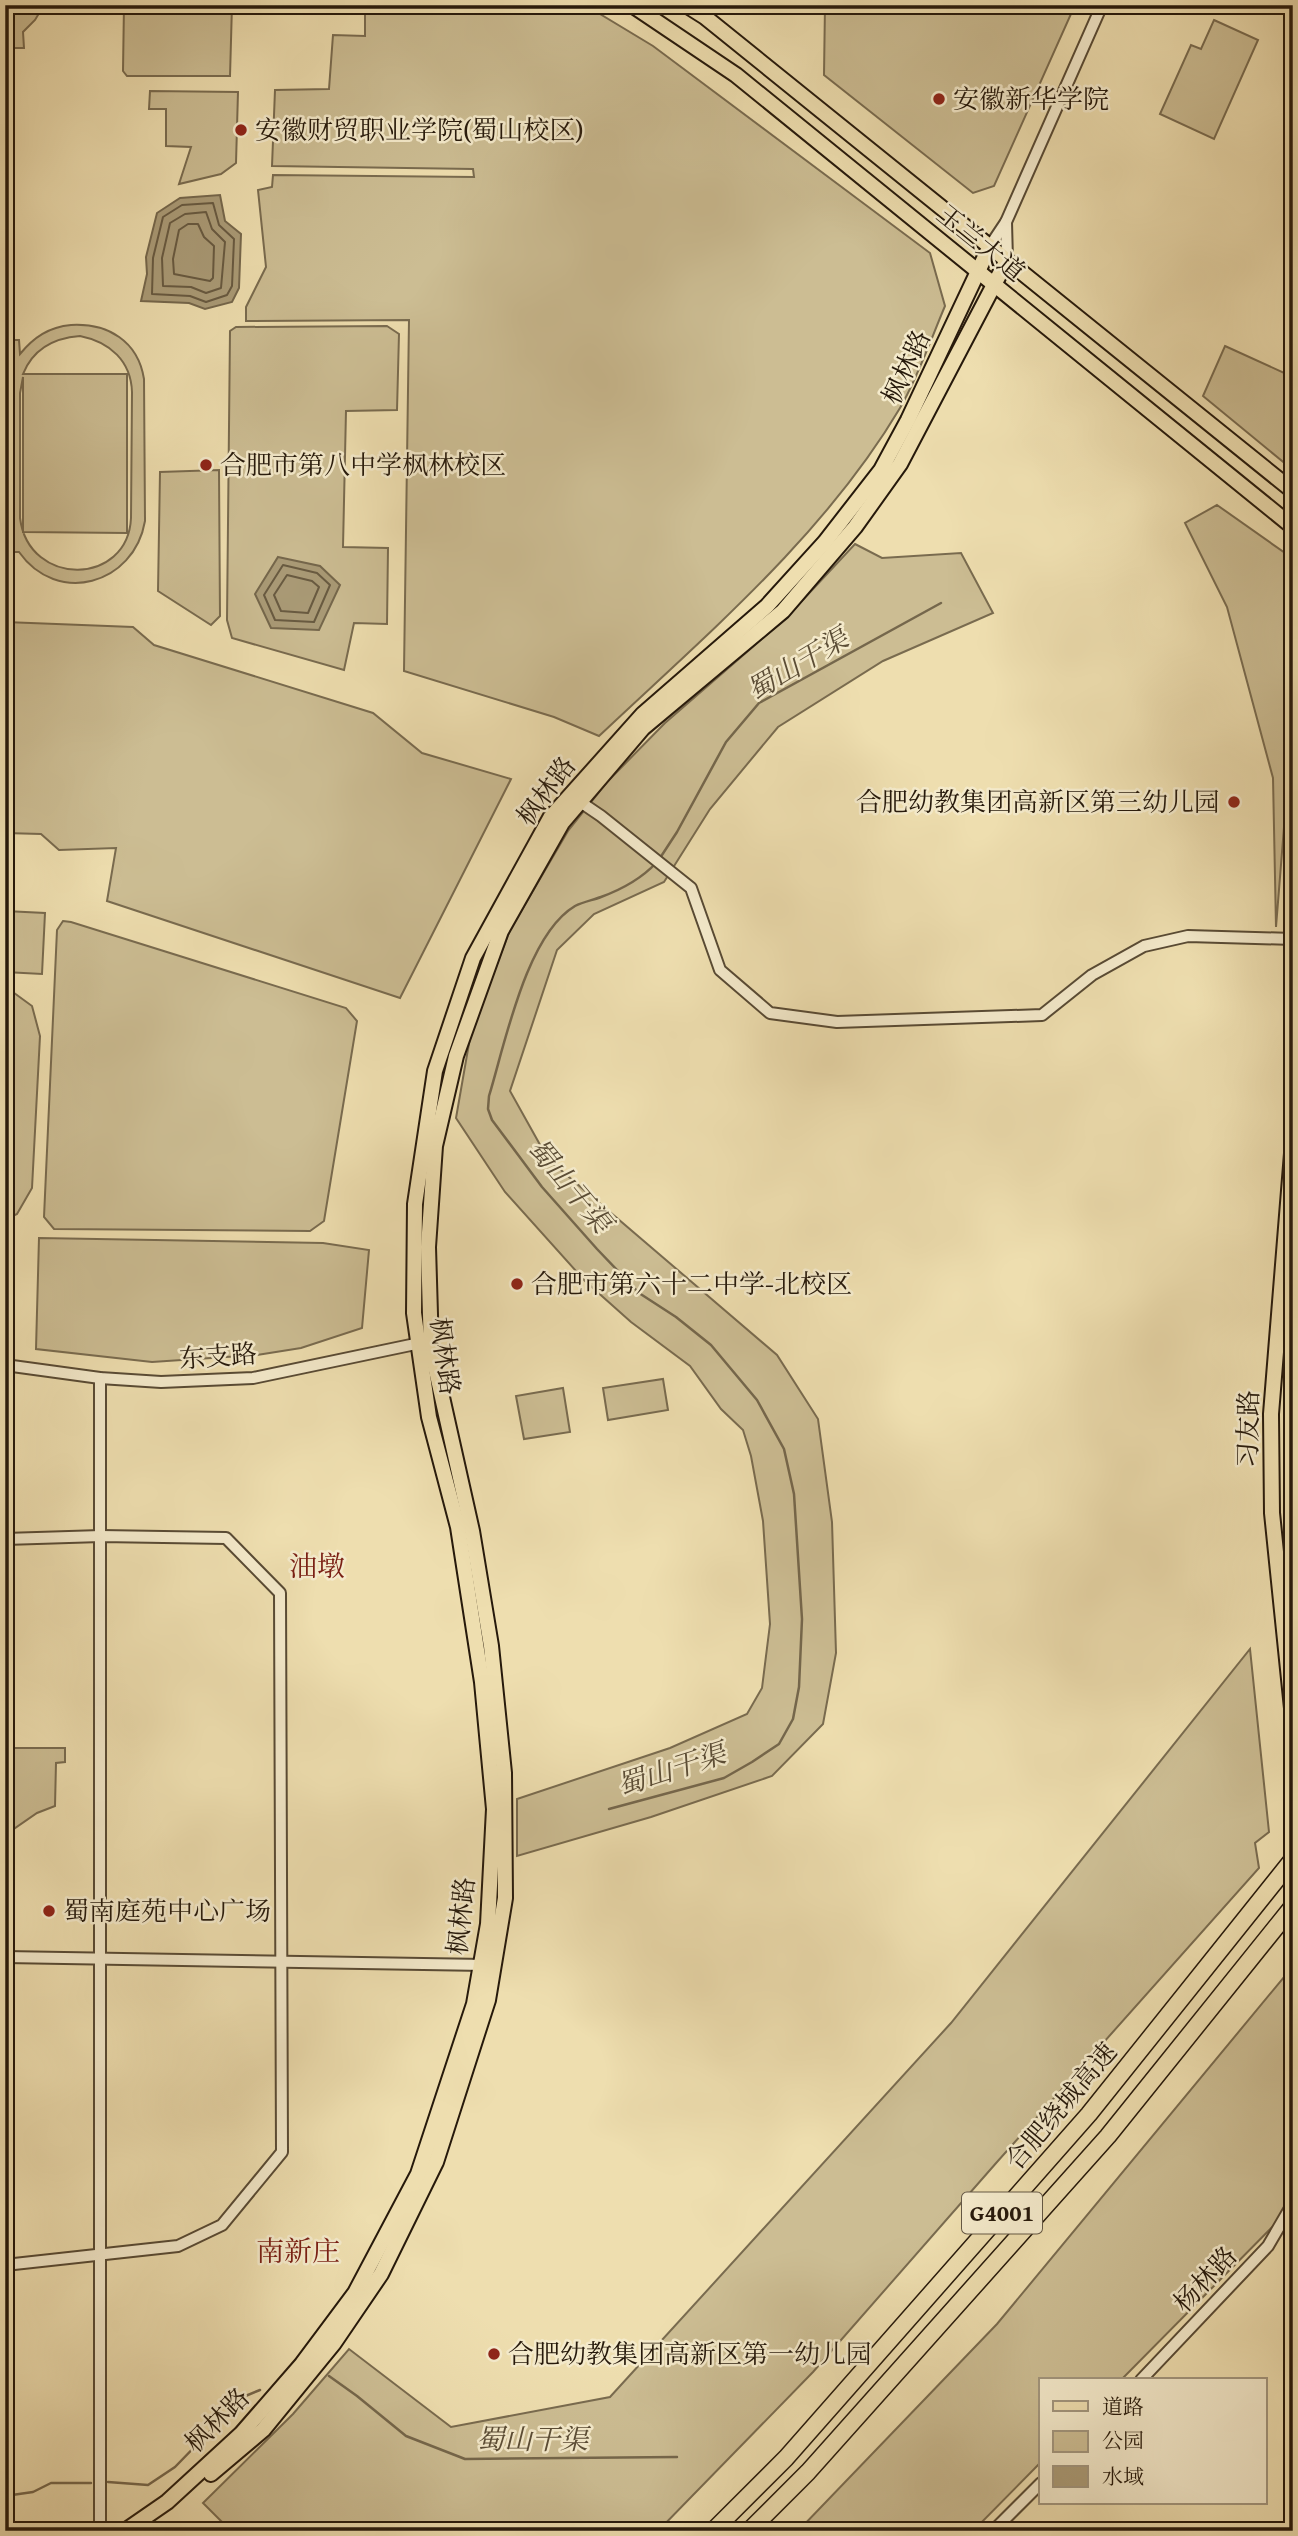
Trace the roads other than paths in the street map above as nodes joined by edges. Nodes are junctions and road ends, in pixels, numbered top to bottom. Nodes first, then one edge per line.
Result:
1 (632, 5) edge
2 (687, 5) edge
3 (1102, 5) edge
4 (1006, 222) junction
5 (990, 246) junction
6 (1007, 260) junction
7 (978, 272) junction
8 (994, 284) junction
9 (1292, 490) edge
10 (1277, 514) junction
11 (1293, 527) edge
12 (575, 798) junction
13 (1293, 939) edge
14 (1293, 1141) edge
15 (425, 1342) junction
16 (5, 1365) edge
17 (100, 1378) junction
18 (102, 1536) junction
19 (5, 1539) edge
20 (1293, 1718) edge
21 (1293, 1859) edge
22 (1293, 1906) edge
23 (5, 1957) edge
24 (99, 1958) junction
25 (283, 1961) junction
26 (488, 1965) junction
27 (1293, 2203) edge
28 (99, 2256) junction
29 (5, 2265) edge
30 (1143, 2378) edge
31 (1039, 2485) edge
32 (100, 2531) edge
33 (125, 2531) edge
34 (138, 2531) edge
35 (713, 2531) edge
36 (749, 2531) edge
37 (993, 2531) edge

1 - 7 main road, 玉兰大道
2 - 5 main road, 玉兰大道
3 - 4 street
4 - 5 street
4 - 6 street
5 - 6 main road, 玉兰大道
5 - 7 main road, 枫林路
6 - 8 main road, 枫林路
6 - 9 main road, 玉兰大道
7 - 8 main road, 玉兰大道
7 - 12 main road, 枫林路
8 - 10 main road, 玉兰大道
8 - 12 main road, 枫林路
9 - 10 main road
10 - 11 main road, 玉兰大道
12 - 13 street
12 - 15 main road, 枫林路
14 - 20 main road, 习友路
15 - 17 street, 东支路
15 - 26 main road, 枫林路
16 - 17 street, 东支路
17 - 18 street
18 - 19 street
18 - 24 street
18 - 25 street
21 - 35 highway, 合肥绕城高速 / G4001
22 - 36 highway, 合肥绕城高速 / G4001
23 - 24 street
24 - 25 street
24 - 28 street
25 - 26 street
25 - 28 street
26 - 33 main road, 枫林路
26 - 34 main road, 枫林路
27 - 30 street, 杨林路
28 - 29 street
28 - 32 street
31 - 37 street

